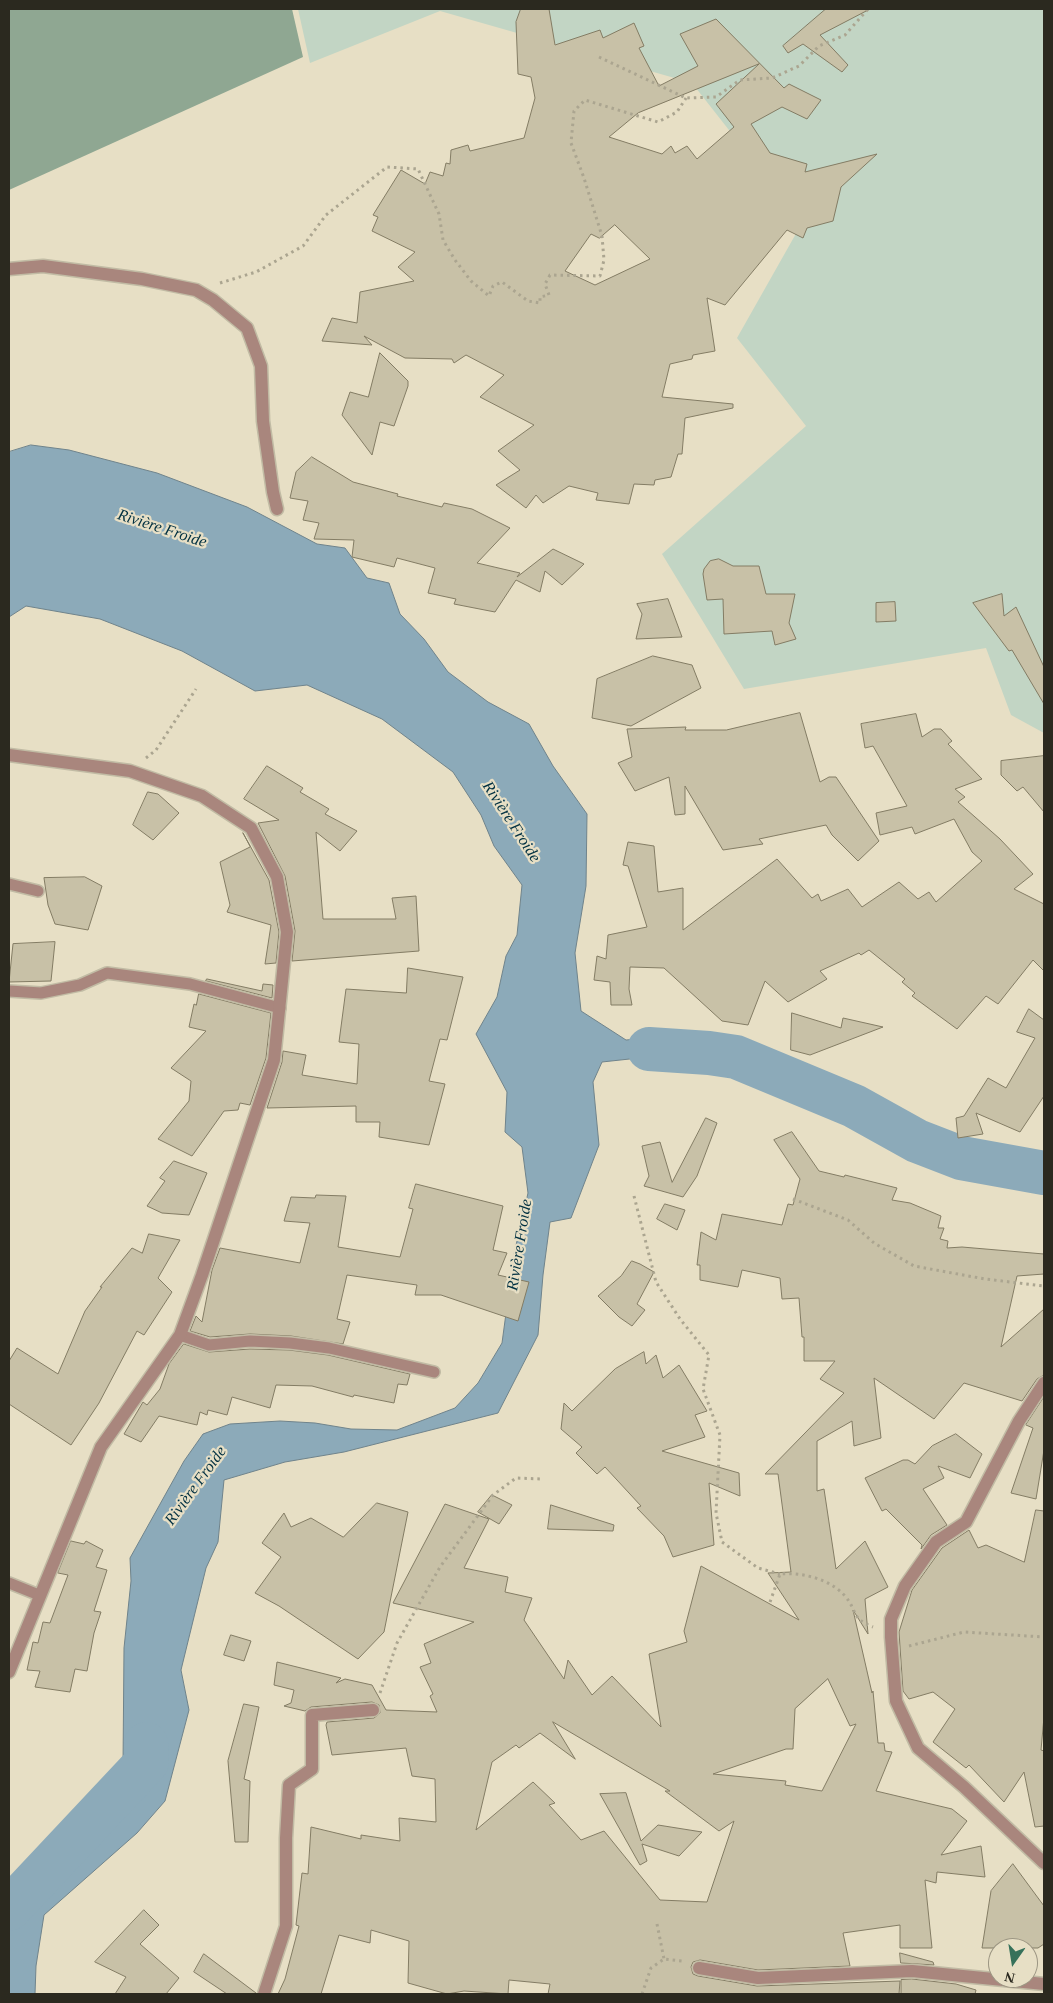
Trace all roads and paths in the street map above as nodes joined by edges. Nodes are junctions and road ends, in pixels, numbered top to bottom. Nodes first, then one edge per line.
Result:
1 (868, 9) edge
2 (599, 57) dead end
3 (686, 98) junction
4 (9, 269) edge
5 (196, 290) junction
6 (277, 509) dead end
7 (196, 689) dead end
8 (9, 754) edge
9 (130, 771) junction
10 (9, 884) edge
11 (38, 891) dead end
12 (9, 991) edge
13 (280, 1008) junction
14 (634, 1196) dead end
15 (793, 1199) dead end
16 (1044, 1286) edge
17 (180, 1335) junction
18 (434, 1372) dead end
19 (1044, 1383) edge
20 (542, 1479) dead end
21 (780, 1574) junction
22 (9, 1583) edge
23 (39, 1595) junction
24 (770, 1602) dead end
25 (891, 1637) junction
26 (1044, 1637) edge
27 (891, 1650) junction
28 (9, 1672) edge
29 (374, 1710) joint
30 (1044, 1863) edge
31 (657, 1924) dead end
32 (664, 1959) junction
33 (699, 1968) joint
34 (1044, 1984) edge
35 (264, 1994) edge
36 (642, 1994) edge

1 - 3 path
2 - 3 path
3 - 5 path
4 - 5 street
5 - 6 street
7 - 9 path
8 - 9 street
9 - 13 street
10 - 11 lane
12 - 13 lane
13 - 17 street
14 - 21 path
15 - 16 path
17 - 18 lane
17 - 23 street
19 - 25 street
20 - 29 path
21 - 24 path
21 - 25 path
22 - 23 lane
23 - 28 street
25 - 27 street
26 - 27 path
27 - 30 street
29 - 35 street
31 - 32 path
32 - 33 path
32 - 36 path
33 - 34 street

